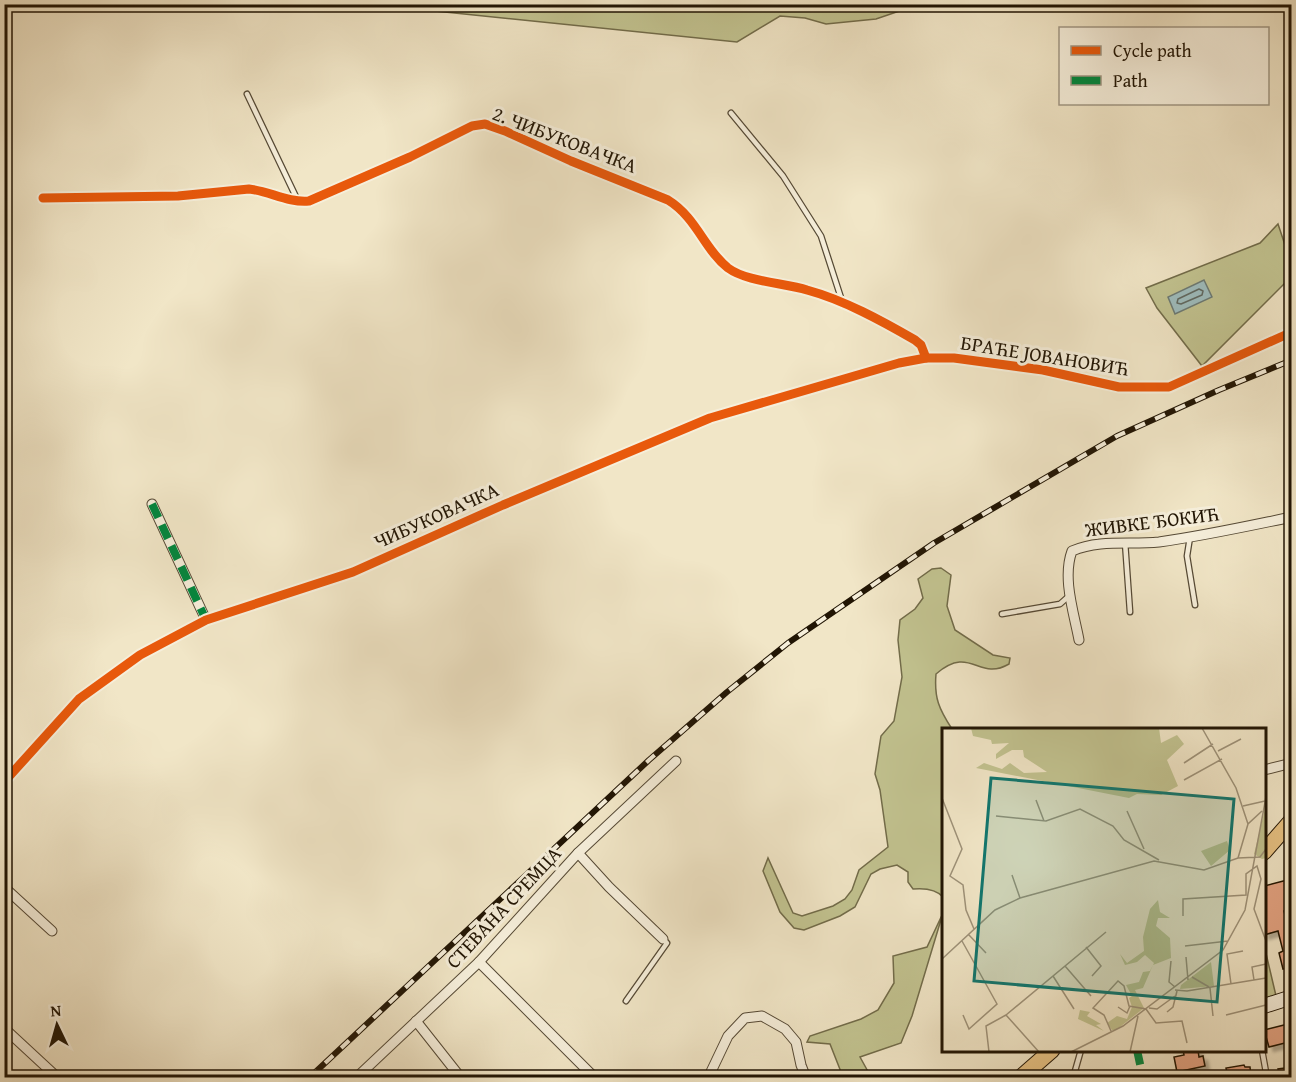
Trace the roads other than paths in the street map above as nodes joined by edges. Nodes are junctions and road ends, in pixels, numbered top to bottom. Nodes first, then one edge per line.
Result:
1 (248, 94) dead end
2 (731, 113) dead end
3 (43, 198) dead end
4 (298, 202) junction
5 (843, 304) junction
6 (1292, 332) edge
7 (926, 358) junction
8 (152, 504) dead end
9 (1292, 517) edge
10 (1190, 537) junction
11 (1125, 542) junction
12 (1071, 594) junction
13 (1195, 605) dead end
14 (1130, 612) dead end
15 (1002, 614) dead end
16 (206, 620) junction
17 (1079, 640) dead end
18 (676, 761) dead end
19 (1292, 763) edge
20 (1266, 770) edge
21 (4, 782) edge
22 (1292, 820) edge
23 (1266, 850) edge
24 (578, 853) junction
25 (4, 887) edge
26 (52, 931) dead end
27 (663, 939) joint
28 (479, 962) junction
29 (1292, 997) edge
30 (626, 1001) dead end
31 (1268, 1002) edge
32 (417, 1021) junction
33 (4, 1028) edge
34 (1050, 1052) edge
35 (1080, 1052) edge
36 (1262, 1052) edge
37 (1075, 1070) junction
38 (58, 1077) edge
39 (356, 1077) edge
40 (461, 1077) edge
41 (595, 1077) edge
42 (708, 1077) edge
43 (807, 1077) edge
44 (1020, 1077) edge
45 (1067, 1077) edge
46 (1073, 1077) edge
47 (1267, 1077) edge

1 - 4 lane
2 - 5 lane
3 - 4 street
4 - 5 street, 2. ЧИБУКОВАЧКА
5 - 7 street, 2. ЧИБУКОВАЧКА
6 - 7 street, БРАЋЕ ЈОВАНОВИЋ
7 - 16 street, ЧИБУКОВАЧКА
8 - 16 street
9 - 10 street, ЖИВКЕ ЂОКИЋ
10 - 11 street, ЖИВКЕ ЂОКИЋ
10 - 13 lane
11 - 12 street, ЖИВКЕ ЂОКИЋ
11 - 14 lane
12 - 15 lane
12 - 17 street, ЖИВКЕ ЂОКИЋ
16 - 21 street, ЧИБУКОВАЧКА
18 - 24 street, СТЕВАНА СРЕМЦА
19 - 20 street
22 - 23 main road
24 - 27 street
24 - 28 street, СТЕВАНА СРЕМЦА
25 - 26 street
27 - 30 lane
28 - 32 street, СТЕВАНА СРЕМЦА
28 - 41 street
29 - 31 street
32 - 39 street, СТЕВАНА СРЕМЦА
32 - 40 street
33 - 38 street
34 - 44 main road
35 - 37 lane
36 - 47 lane
37 - 45 lane
37 - 46 lane
42 - 43 street

